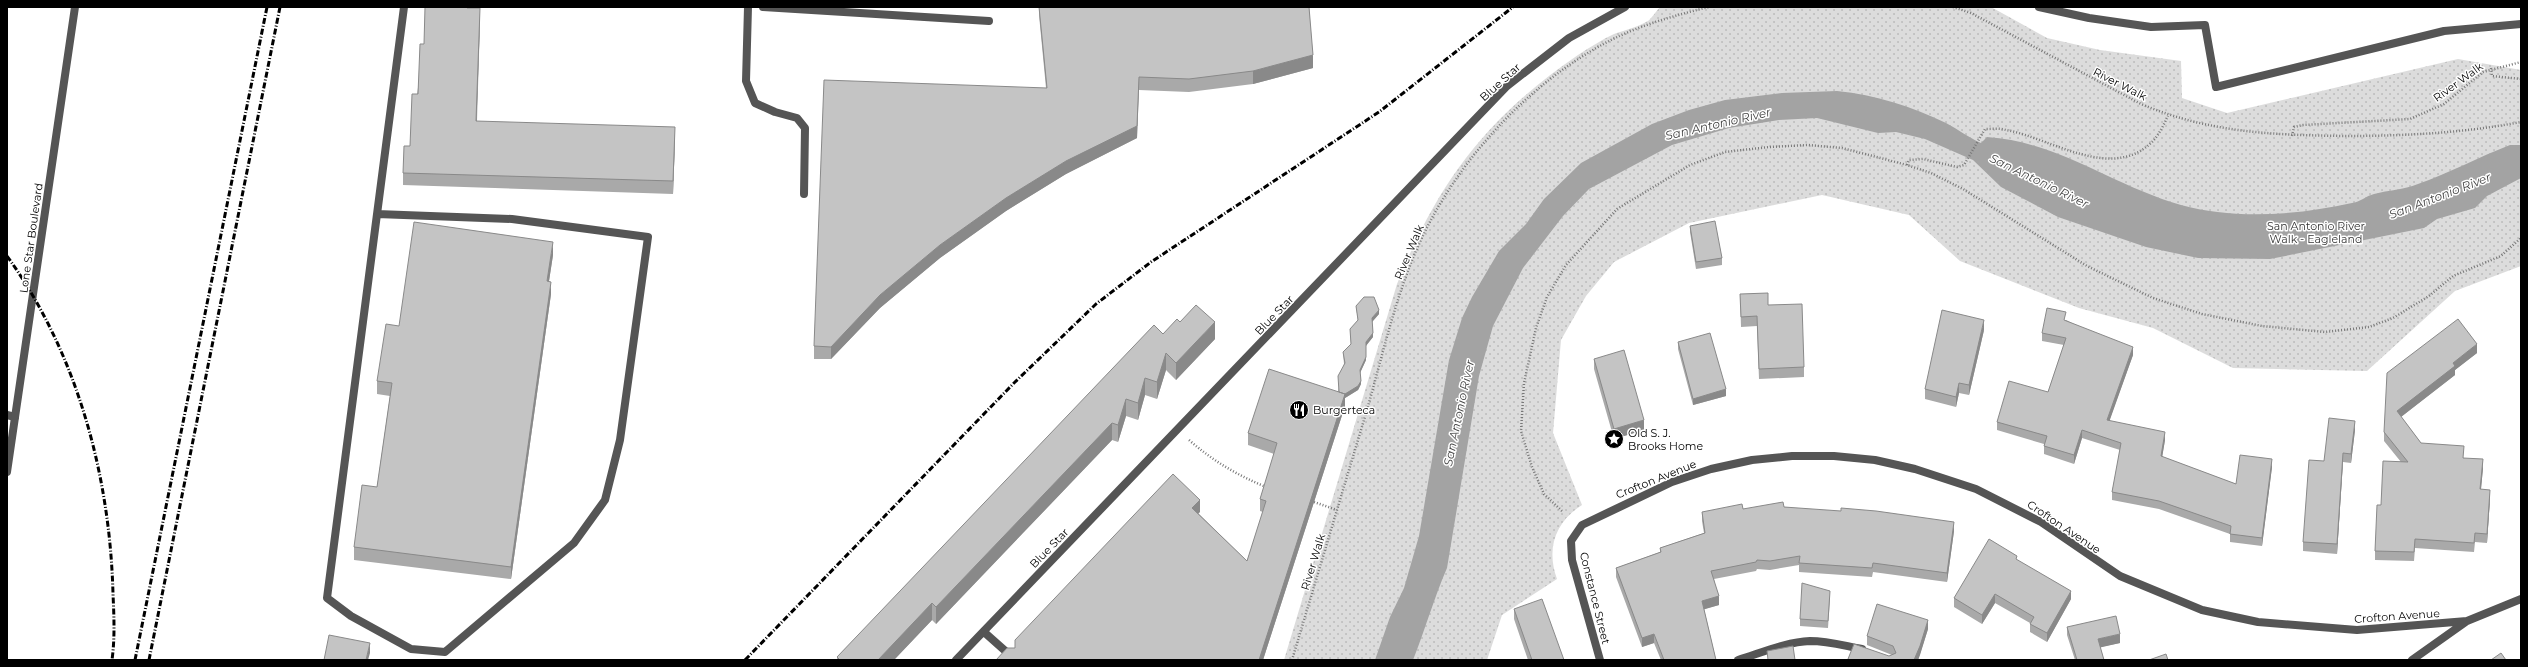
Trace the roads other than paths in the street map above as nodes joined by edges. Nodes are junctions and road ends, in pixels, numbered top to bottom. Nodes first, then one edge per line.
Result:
1 (75, 7) edge
2 (404, 7) edge
3 (748, 7) edge
4 (763, 7) edge
5 (1625, 7) edge
6 (2039, 7) edge
7 (792, 8) edge
8 (989, 21) dead end
9 (2521, 24) edge
10 (804, 194) dead end
11 (377, 214) junction
12 (11, 416) edge
13 (7, 472) edge
14 (1571, 541) joint
15 (2521, 599) edge
16 (2467, 622) junction
17 (984, 632) junction
18 (1873, 652) edge
19 (1011, 656) edge
20 (956, 660) edge
21 (1600, 660) edge
22 (1738, 660) edge
23 (2412, 660) edge

1 - 12 street, Lone Star Boulevard
2 - 11 street
3 - 10 street
4 - 7 street
5 - 17 street, Blue Star
6 - 9 street
7 - 8 street
11 - 11 street
12 - 13 street, Lone Star Boulevard
14 - 16 street, Crofton Avenue
14 - 21 street, Constance Street
15 - 16 street
16 - 23 street
17 - 19 street
17 - 20 street, Blue Star
18 - 22 street

